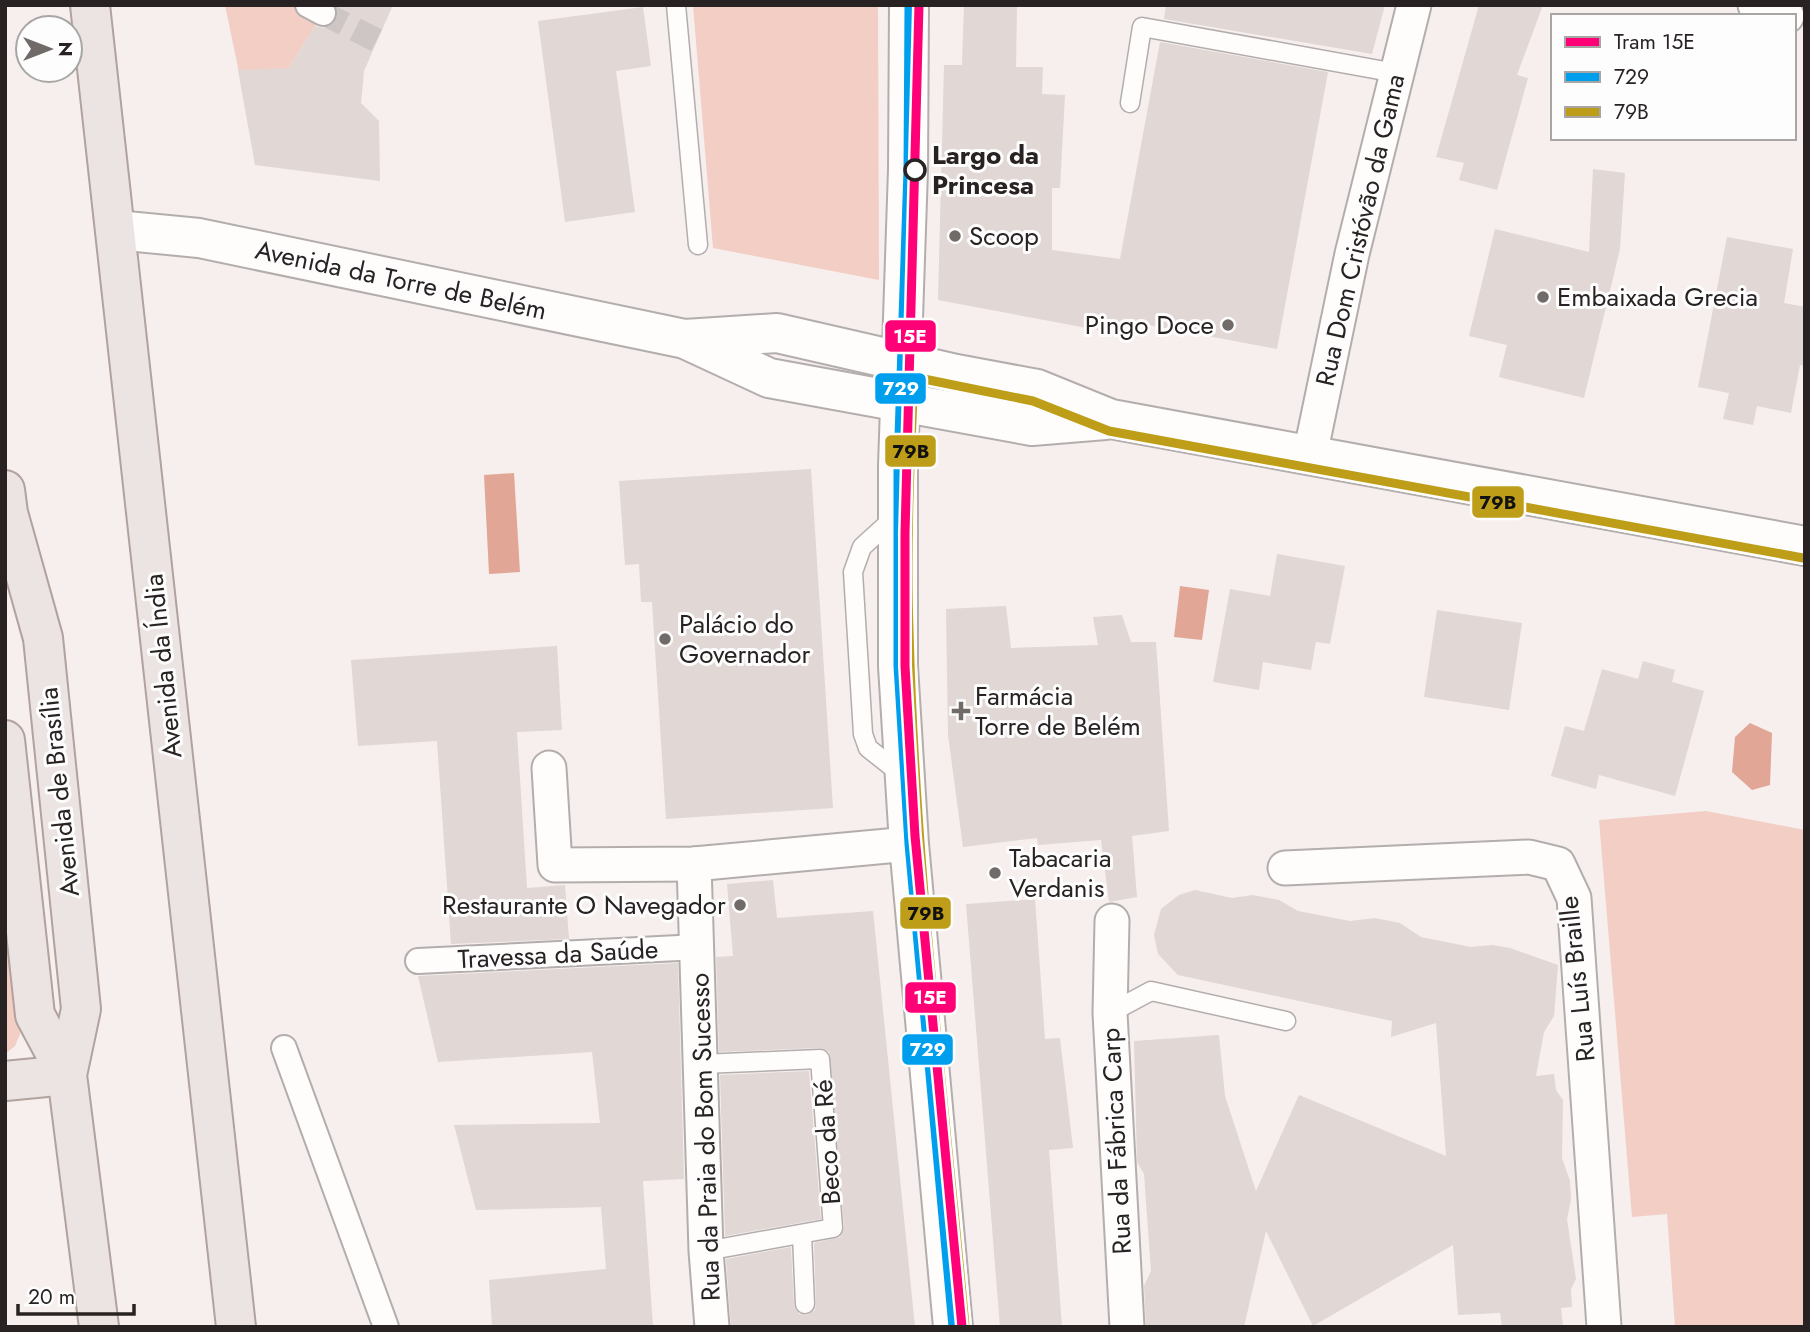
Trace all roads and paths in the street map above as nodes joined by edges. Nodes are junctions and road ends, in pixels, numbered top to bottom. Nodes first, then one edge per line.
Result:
1 (90, 5) edge
2 (676, 5) edge
3 (909, 5) edge
4 (1414, 5) edge
5 (1755, 5) edge
6 (1781, 14) edge
7 (1396, 73) junction
8 (1130, 103) dead end
9 (116, 230) junction
10 (698, 244) dead end
11 (685, 339) junction
12 (902, 362) junction
13 (900, 402) junction
14 (1111, 419) junction
15 (1310, 455) junction
16 (6, 513) edge
17 (1805, 546) edge
18 (5, 740) edge
19 (549, 768) dead end
20 (909, 844) junction
21 (694, 864) junction
22 (1285, 869) dead end
23 (1112, 921) dead end
24 (699, 947) junction
25 (418, 961) dead end
26 (1110, 1013) junction
27 (1286, 1021) dead end
28 (284, 1048) dead end
29 (702, 1064) junction
30 (67, 1075) junction
31 (5, 1081) edge
32 (802, 1235) junction
33 (706, 1251) junction
34 (805, 1304) dead end
35 (99, 1327) edge
36 (236, 1327) edge
37 (386, 1327) edge
38 (712, 1327) edge
39 (953, 1327) edge
40 (1126, 1327) edge
41 (1604, 1327) edge

1 - 9 main road, Avenida da Índia
2 - 10 lane
3 - 12 street
4 - 7 street, Rua Dom Cristóvão da Gama
5 - 6 street
7 - 8 lane
7 - 15 street, Rua Dom Cristóvão da Gama
9 - 11 street, Avenida da Torre de Belém
9 - 36 main road, Avenida da Índia
11 - 12 street, Avenida da Torre de Belém
11 - 13 street, Avenida da Torre de Belém
12 - 13 street
12 - 14 street, Avenida da Torre de Belém
13 - 14 street, Avenida da Torre de Belém
13 - 20 street
14 - 15 street, Avenida da Torre de Belém
15 - 17 street, Avenida da Torre de Belém
16 - 30 main road, Avenida de Brasília
18 - 30 main road, Avenida de Brasília
19 - 21 street
20 - 21 street
20 - 39 street
21 - 24 street
22 - 41 street, Rua Luís Braille
23 - 26 street
24 - 25 street, Travessa da Saúde
24 - 29 street, Rua da Praia do Bom Sucesso
26 - 27 lane, Rua da Fábrica Carp
26 - 40 street, Rua da Fábrica Carp
28 - 37 street
29 - 32 lane, Beco da Ré
29 - 33 street, Rua da Praia do Bom Sucesso
30 - 31 main road
30 - 35 main road, Avenida de Brasília
32 - 33 lane, Beco da Ré
32 - 34 lane, Beco da Ré
33 - 38 street, Rua da Praia do Bom Sucesso

